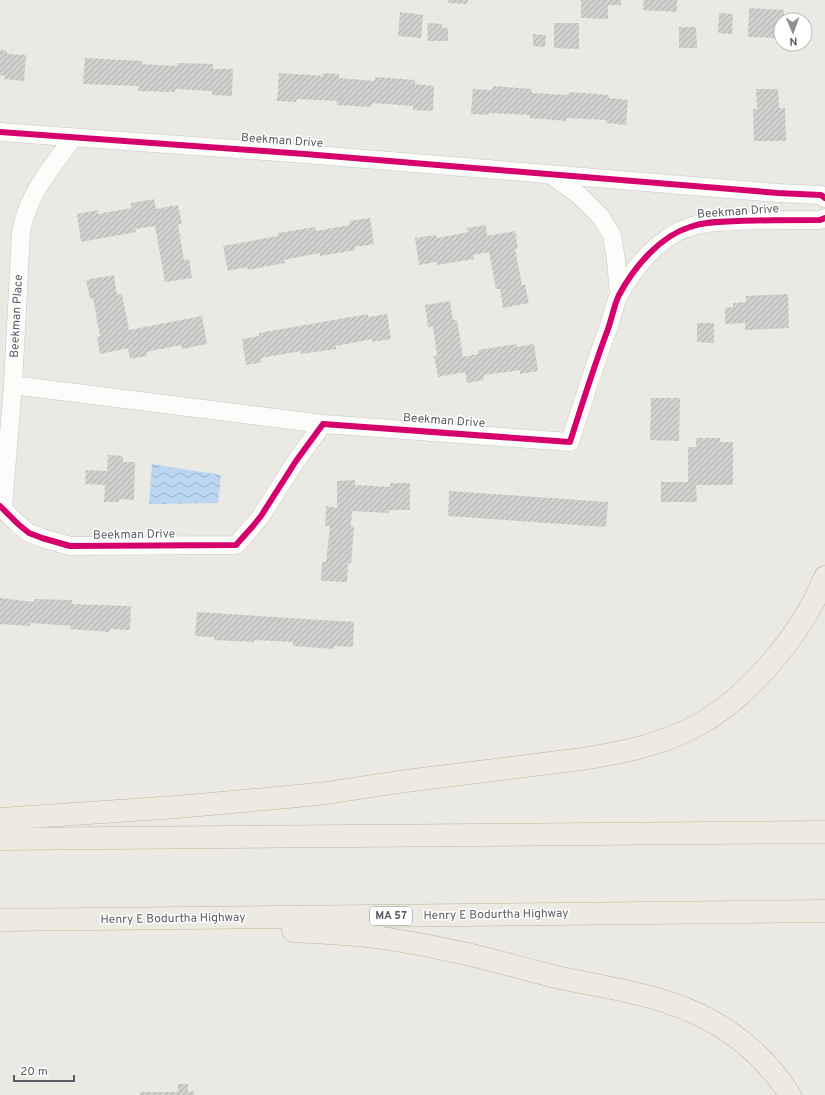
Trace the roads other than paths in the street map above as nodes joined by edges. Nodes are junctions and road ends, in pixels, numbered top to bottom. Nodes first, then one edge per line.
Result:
1 (0, 132) edge
2 (73, 138) junction
3 (551, 175) junction
4 (825, 198) edge
5 (825, 218) edge
6 (619, 295) junction
7 (13, 385) junction
8 (323, 424) junction
9 (2, 507) edge
10 (825, 577) edge
11 (0, 819) edge
12 (825, 832) edge
13 (0, 839) edge
14 (825, 911) edge
15 (94, 919) junction
16 (0, 920) edge
17 (790, 1095) edge

1 - 2 street, Beekman Drive
2 - 3 street, Beekman Drive
2 - 7 street, Beekman Place
3 - 4 street, Beekman Drive
3 - 6 street
5 - 6 street, Beekman Drive
6 - 8 street, Beekman Drive
7 - 8 street, Beekman Drive
7 - 9 street, Beekman Place
8 - 9 street, Beekman Drive
10 - 11 highway
12 - 13 highway
14 - 15 highway, Henry E Bodurtha Highway / MA 57
15 - 16 highway, Henry E Bodurtha Highway / MA 57
15 - 17 highway

